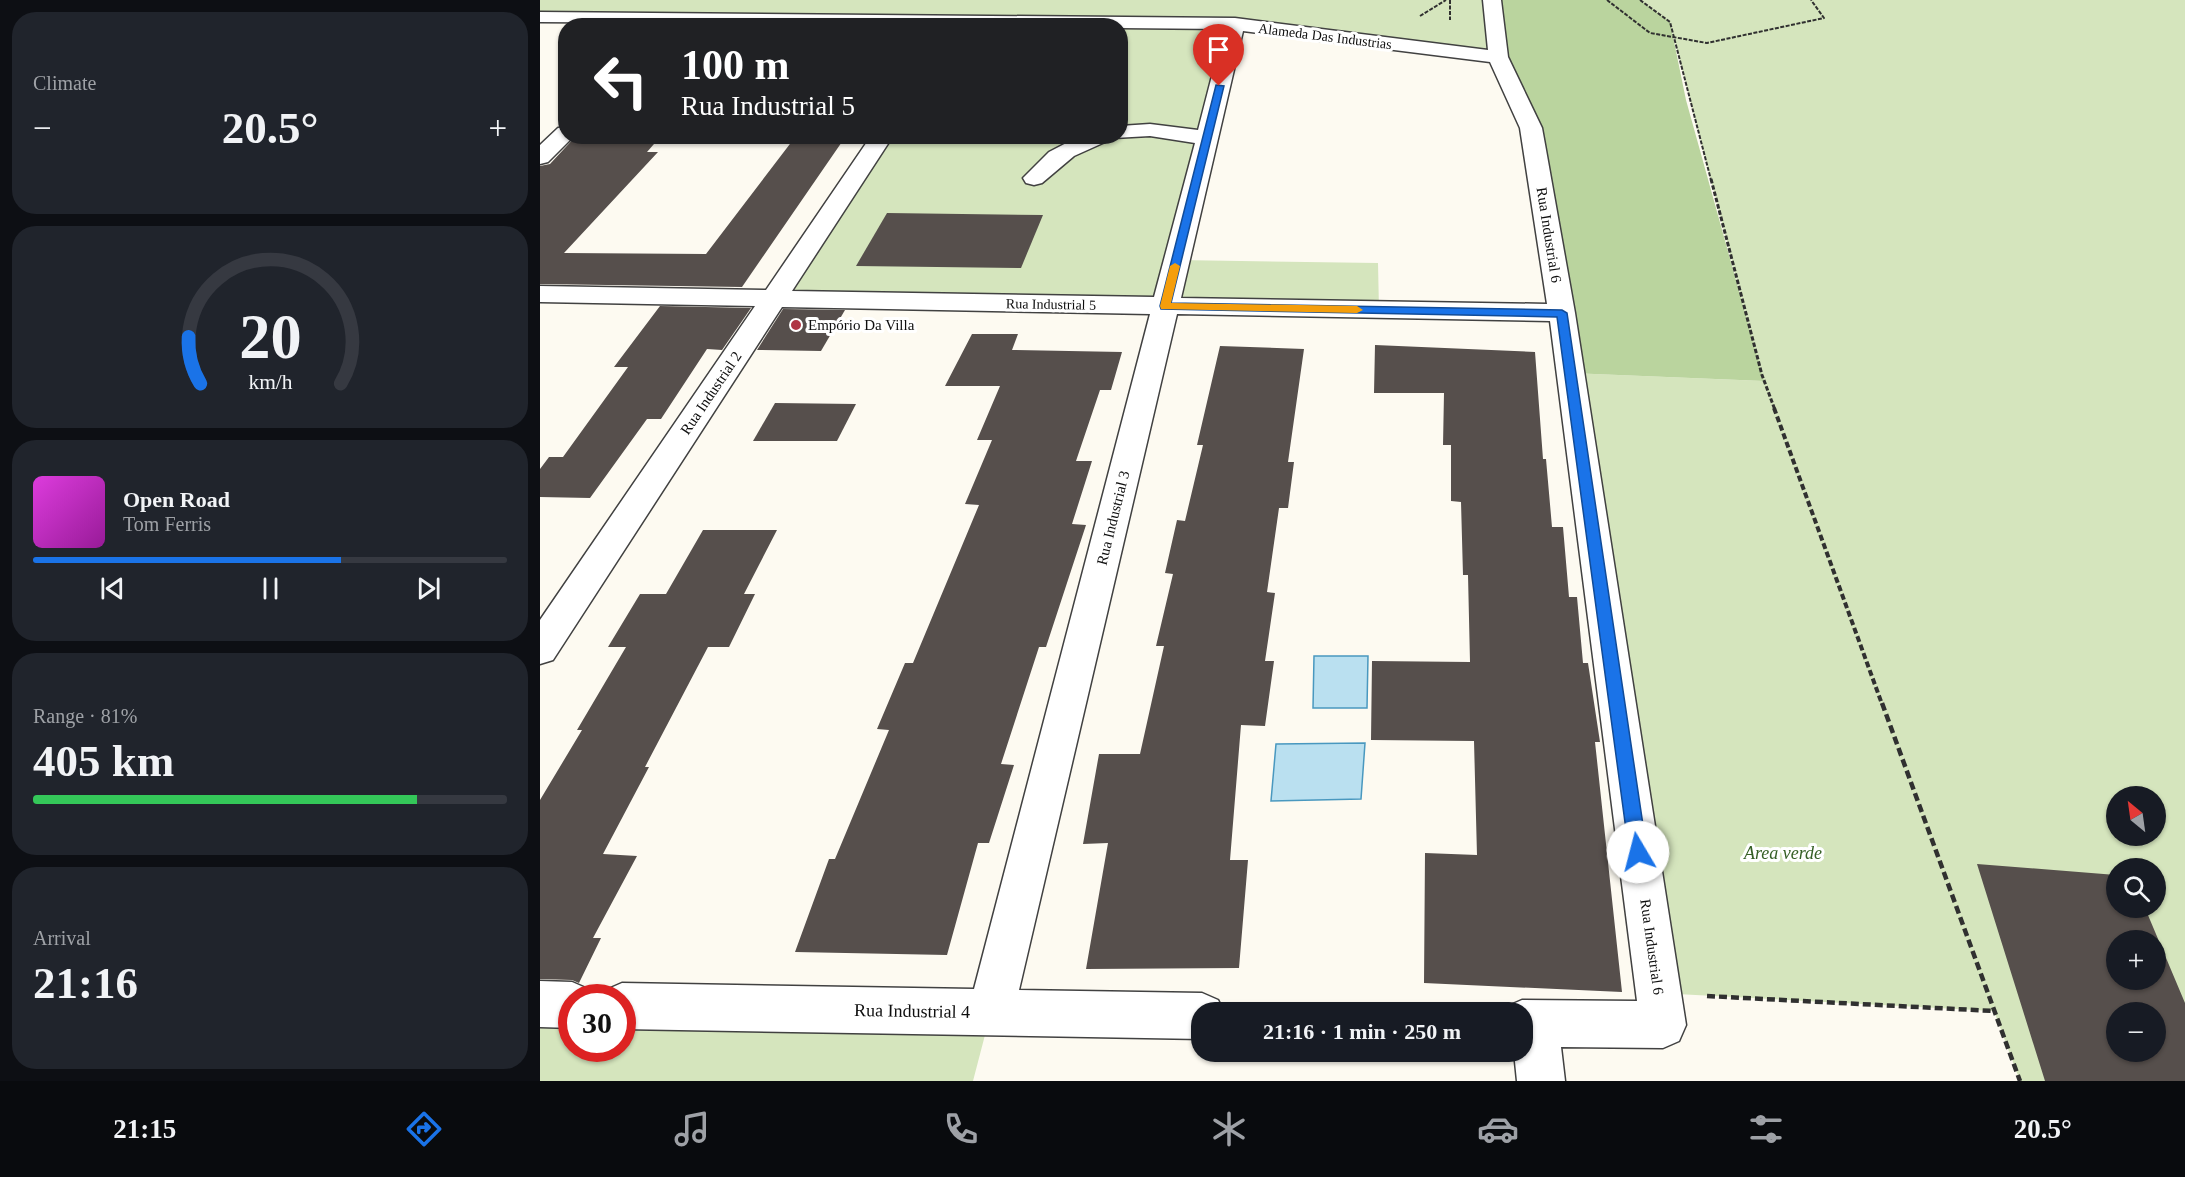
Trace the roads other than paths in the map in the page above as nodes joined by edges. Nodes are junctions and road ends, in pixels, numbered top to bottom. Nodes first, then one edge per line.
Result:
1 (1492, 0) edge
2 (540, 17) edge
3 (569, 18) edge
4 (1128, 24) edge
5 (1235, 24) junction
6 (1498, 57) junction
7 (1128, 133) edge
8 (1207, 138) junction
9 (558, 141) edge
10 (877, 144) edge
11 (1084, 144) edge
12 (540, 157) edge
13 (1034, 178) dead end
14 (540, 294) edge
15 (774, 299) junction
16 (1165, 306) junction
17 (1562, 313) junction
18 (540, 649) edge
19 (540, 1004) edge
20 (558, 1005) edge
21 (636, 1006) edge
22 (991, 1012) junction
23 (1191, 1016) edge
24 (1533, 1023) edge
25 (1533, 1042) edge
26 (1541, 1081) edge

1 - 6 street, Rua Industrial 6
2 - 3 street, Alameda Das Industrias
4 - 5 street, Alameda Das Industrias
5 - 6 street, Alameda Das Industrias
5 - 8 street, Rua Industrial 3
6 - 17 street, Rua Industrial 6
7 - 8 street
8 - 16 street, Rua Industrial 3
9 - 12 street
10 - 15 street, Rua Industrial 2
11 - 13 street
14 - 15 street, Rua Industrial 5
15 - 16 street, Rua Industrial 5
15 - 18 street, Rua Industrial 2
16 - 17 street, Rua Industrial 5
16 - 22 street, Rua Industrial 3
17 - 24 street, Rua Industrial 6
19 - 20 street
21 - 22 street, Rua Industrial 4
22 - 23 street, Rua Industrial 4
25 - 26 street

